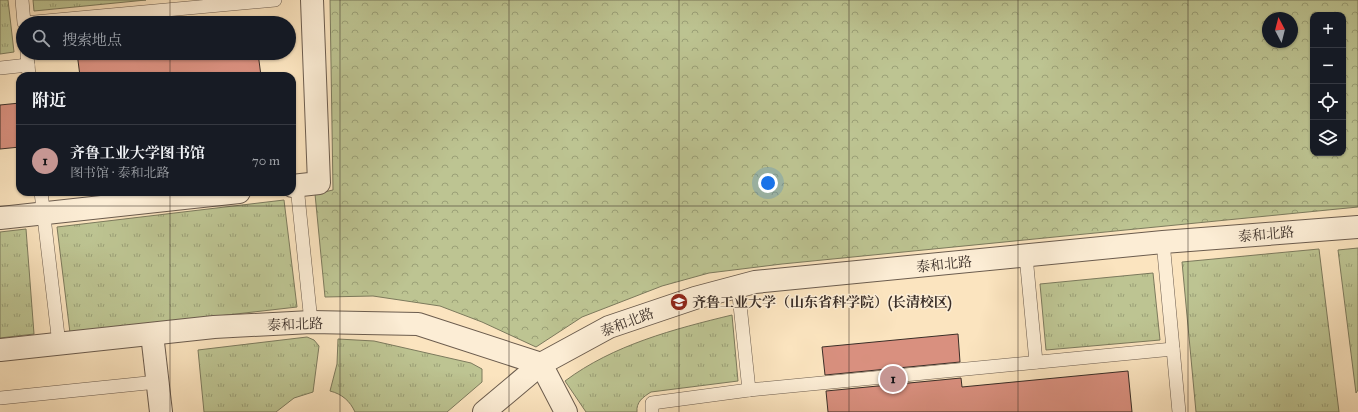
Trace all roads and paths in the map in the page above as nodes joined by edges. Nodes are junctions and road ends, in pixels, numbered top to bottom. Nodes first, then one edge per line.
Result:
1 (22, 0) edge
2 (275, 0) edge
3 (312, 0) edge
4 (23, 16) edge
5 (100, 16) edge
6 (28, 65) edge
7 (0, 68) edge
8 (296, 186) edge
9 (41, 196) edge
10 (203, 196) edge
11 (295, 196) edge
12 (43, 214) junction
13 (0, 218) edge
14 (1358, 227) edge
15 (1163, 242) junction
16 (1026, 256) junction
17 (738, 286) junction
18 (311, 322) junction
19 (152, 334) junction
20 (59, 344) junction
21 (1173, 349) junction
22 (0, 350) edge
23 (1036, 362) junction
24 (541, 364) junction
25 (157, 382) junction
26 (749, 390) junction
27 (0, 398) edge
28 (161, 412) edge
29 (484, 412) edge
30 (566, 412) edge
31 (652, 412) edge
32 (1179, 412) edge

1 - 4 lane
2 - 5 lane
3 - 8 street
6 - 7 lane
9 - 12 lane
10 - 12 street
11 - 18 lane
12 - 13 street
12 - 20 lane
14 - 15 street, 泰和北路
15 - 16 street, 泰和北路
15 - 21 lane
16 - 17 street, 泰和北路
16 - 23 lane
17 - 24 street, 泰和北路
17 - 26 lane
18 - 19 street, 泰和北路
18 - 24 street, 泰和北路
19 - 20 street, 泰和北路
19 - 25 street
20 - 22 street, 泰和北路
21 - 23 lane
21 - 32 lane
23 - 26 lane
24 - 29 street
24 - 30 street
25 - 27 lane
25 - 28 street
26 - 31 lane

